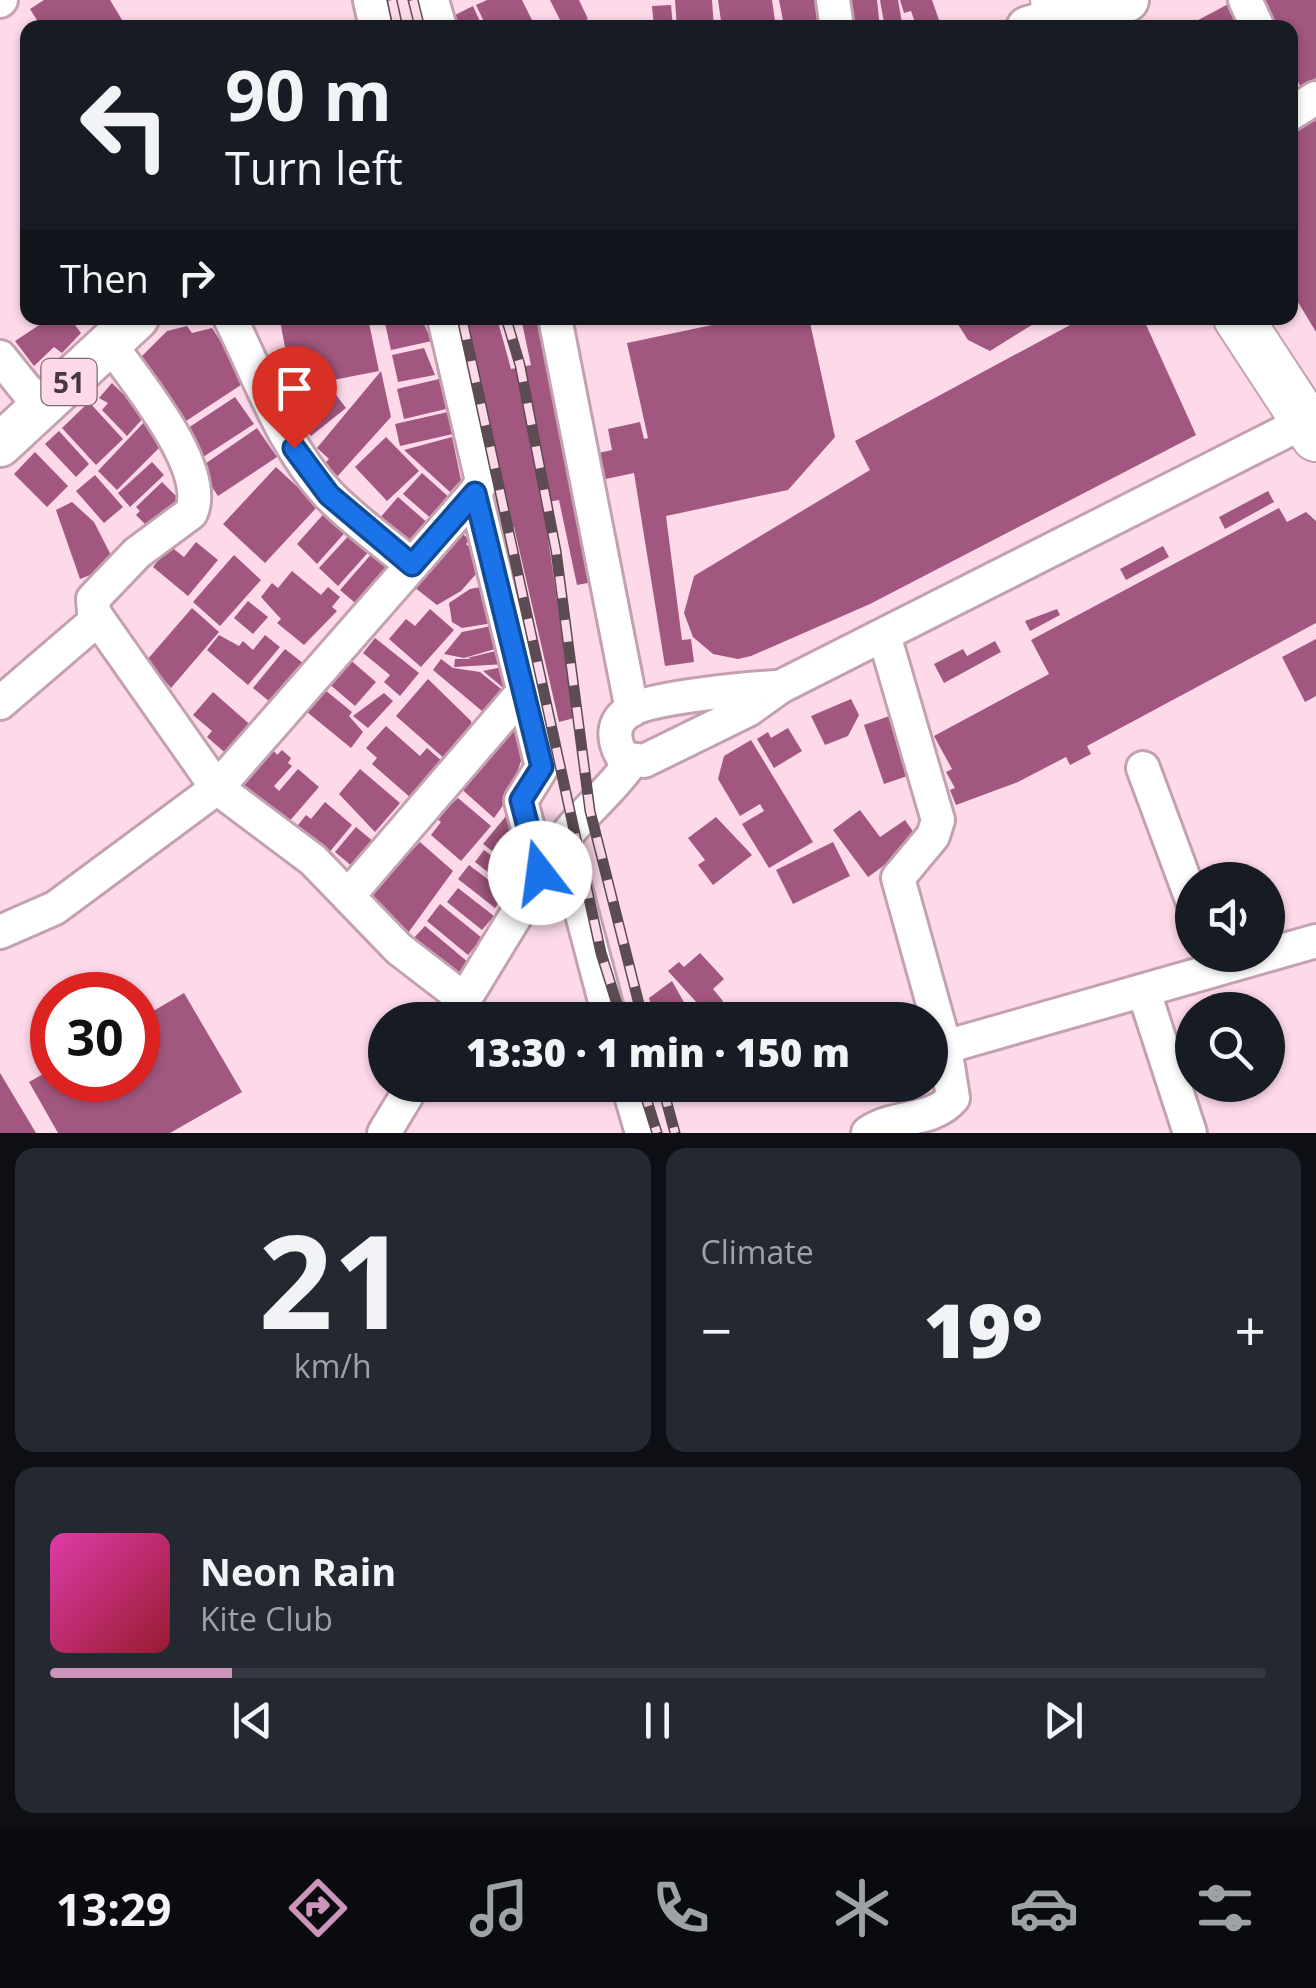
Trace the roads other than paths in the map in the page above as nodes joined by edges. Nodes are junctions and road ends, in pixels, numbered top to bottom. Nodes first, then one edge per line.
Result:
1 (1127, 0) edge
2 (1053, 18) edge
3 (233, 325) edge
4 (446, 325) edge
5 (556, 325) edge
6 (1243, 325) edge
7 (124, 331) edge
8 (0, 357) edge
9 (41, 408) junction
10 (1313, 425) edge
11 (0, 445) edge
12 (475, 493) junction
13 (412, 565) junction
14 (98, 619) junction
15 (884, 635) junction
16 (780, 687) junction
17 (523, 692) junction
18 (0, 703) edge
19 (632, 710) junction
20 (632, 762) junction
21 (1143, 768) dead end
22 (217, 788) junction
23 (559, 845) junction
24 (1178, 862) edge
25 (540, 873) junction
26 (348, 896) junction
27 (0, 932) edge
28 (1316, 942) edge
29 (1285, 949) edge
30 (1195, 972) edge
31 (1144, 992) junction
32 (451, 1002) edge
33 (462, 1002) edge
34 (605, 1002) edge
35 (932, 1002) edge
36 (948, 1046) edge
37 (948, 1066) edge
38 (403, 1102) edge
39 (633, 1102) edge
40 (881, 1129) edge
41 (384, 1133) edge
42 (642, 1133) edge
43 (1190, 1133) edge

1 - 2 main road
3 - 13 street
4 - 12 street
5 - 19 street
6 - 10 highway
7 - 9 main road, 51
7 - 14 street
8 - 9 street
9 - 11 main road, 51
10 - 15 street
12 - 13 street
12 - 17 street
13 - 22 street
14 - 18 street
14 - 22 street
15 - 16 street
15 - 35 street
16 - 19 street
16 - 20 street
17 - 25 street
17 - 26 street
19 - 20 street
20 - 23 street
21 - 24 street
22 - 26 street
22 - 27 street
23 - 25 street
23 - 34 street
25 - 33 street
26 - 32 street
28 - 29 street
30 - 31 street
31 - 36 street
31 - 43 street
37 - 40 street
38 - 41 street
39 - 42 street

